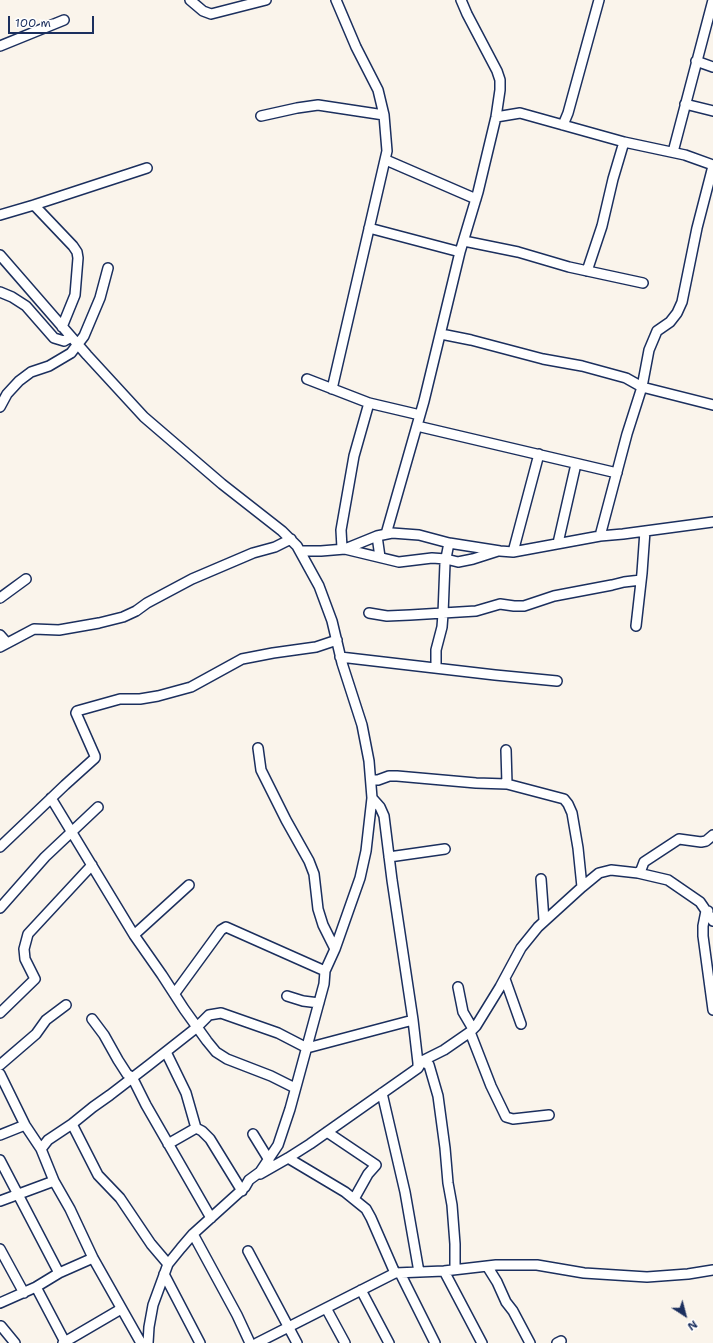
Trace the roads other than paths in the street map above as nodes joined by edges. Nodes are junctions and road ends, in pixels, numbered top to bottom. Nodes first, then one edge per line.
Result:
1 (190, 0) edge
2 (266, 0) edge
3 (336, 0) edge
4 (461, 0) edge
5 (599, 0) edge
6 (713, 0) edge
7 (64, 20) dead end
8 (0, 46) edge
9 (696, 61) junction
10 (713, 67) edge
11 (685, 104) junction
12 (713, 111) edge
13 (384, 115) junction
14 (261, 116) dead end
15 (496, 117) junction
16 (563, 125) junction
17 (624, 142) junction
18 (673, 152) junction
19 (386, 160) junction
20 (713, 166) edge
21 (147, 168) dead end
22 (476, 200) junction
23 (34, 206) junction
24 (0, 215) edge
25 (369, 228) junction
26 (464, 241) junction
27 (460, 252) junction
28 (0, 254) edge
29 (108, 268) dead end
30 (587, 271) junction
31 (643, 283) dead end
32 (0, 292) edge
33 (62, 327) junction
34 (441, 334) junction
35 (70, 337) junction
36 (77, 344) junction
37 (307, 379) dead end
38 (642, 387) junction
39 (332, 389) junction
40 (3, 396) edge
41 (369, 403) junction
42 (713, 405) edge
43 (0, 407) edge
44 (420, 415) junction
45 (417, 426) junction
46 (539, 454) junction
47 (576, 464) junction
48 (617, 473) junction
49 (713, 522) edge
50 (645, 531) junction
51 (381, 535) junction
52 (600, 536) junction
53 (292, 539) junction
54 (449, 542) junction
55 (558, 543) junction
56 (343, 548) junction
57 (500, 551) junction
58 (301, 552) junction
59 (513, 552) junction
60 (380, 557) junction
61 (446, 559) junction
62 (26, 579) dead end
63 (641, 580) junction
64 (0, 598) edge
65 (369, 613) dead end
66 (443, 614) junction
67 (636, 626) dead end
68 (0, 635) edge
69 (337, 640) junction
70 (4, 645) edge
71 (340, 657) junction
72 (436, 668) junction
73 (557, 681) dead end
74 (258, 748) dead end
75 (506, 750) dead end
76 (371, 780) junction
77 (507, 784) junction
78 (51, 798) junction
79 (372, 798) junction
80 (98, 807) dead end
81 (72, 832) junction
82 (713, 835) edge
83 (1, 843) edge
84 (445, 849) dead end
85 (389, 857) junction
86 (92, 865) junction
87 (638, 873) junction
88 (541, 879) dead end
89 (189, 885) dead end
90 (582, 887) junction
91 (0, 908) edge
92 (709, 912) edge
93 (544, 920) junction
94 (713, 922) edge
95 (134, 935) junction
96 (335, 950) junction
97 (325, 972) junction
98 (505, 979) junction
99 (458, 987) dead end
100 (175, 993) junction
101 (287, 996) dead end
102 (319, 1003) junction
103 (66, 1004) dead end
104 (713, 1010) edge
105 (0, 1013) edge
106 (92, 1019) dead end
107 (413, 1020) junction
108 (521, 1024) dead end
109 (196, 1028) junction
110 (472, 1030) junction
111 (307, 1048) junction
112 (166, 1052) junction
113 (420, 1064) junction
114 (0, 1065) edge
115 (0, 1074) edge
116 (132, 1078) junction
117 (295, 1088) junction
118 (382, 1093) junction
119 (549, 1115) dead end
120 (25, 1124) junction
121 (72, 1124) junction
122 (196, 1128) junction
123 (327, 1132) junction
124 (253, 1134) dead end
125 (0, 1135) edge
126 (168, 1144) junction
127 (41, 1149) junction
128 (288, 1158) junction
129 (0, 1160) edge
130 (269, 1160) junction
131 (248, 1180) junction
132 (54, 1181) junction
133 (242, 1191) junction
134 (17, 1194) junction
135 (354, 1198) junction
136 (0, 1201) edge
137 (211, 1218) junction
138 (193, 1234) junction
139 (0, 1250) edge
140 (248, 1251) dead end
141 (93, 1258) junction
142 (168, 1264) junction
143 (487, 1266) junction
144 (455, 1269) junction
145 (713, 1270) edge
146 (444, 1271) junction
147 (419, 1272) junction
148 (60, 1273) junction
149 (397, 1273) junction
150 (164, 1274) junction
151 (36, 1287) junction
152 (361, 1290) junction
153 (24, 1293) junction
154 (0, 1303) edge
155 (326, 1308) junction
156 (121, 1309) junction
157 (1, 1326) dead end
158 (289, 1327) junction
159 (64, 1342) edge
160 (14, 1343) edge
161 (140, 1343) edge
162 (148, 1343) edge
163 (200, 1343) edge
164 (250, 1343) edge
165 (257, 1343) edge
166 (297, 1343) edge
167 (344, 1343) edge
168 (389, 1343) edge
169 (435, 1343) edge
170 (482, 1343) edge
171 (530, 1343) edge

1 - 2 street
3 - 13 street
4 - 15 street
5 - 16 street
6 - 9 street
7 - 8 street
9 - 10 street
9 - 11 street
11 - 12 street
11 - 18 street
13 - 14 street
13 - 19 street
15 - 16 street
15 - 22 street
16 - 17 street
17 - 18 street
17 - 30 street
18 - 20 street
19 - 22 street
19 - 25 street
20 - 38 street
21 - 23 street
22 - 26 street
23 - 24 street
23 - 33 street
25 - 27 street
25 - 39 street
26 - 27 street
26 - 30 street
27 - 34 street
28 - 33 street
29 - 36 street
30 - 31 street
32 - 35 street
33 - 35 street
34 - 38 street
34 - 44 street
35 - 36 street
36 - 40 street
36 - 53 street
37 - 39 street
38 - 42 street
38 - 48 street
39 - 41 street
40 - 43 street
41 - 44 street
41 - 56 street
44 - 45 street
45 - 46 street
45 - 51 street
46 - 47 street
46 - 59 street
47 - 48 street
47 - 55 street
48 - 52 street
49 - 50 street
50 - 52 street
50 - 63 street
51 - 54 street
51 - 56 street
51 - 60 street
52 - 55 street
53 - 58 street
53 - 70 street
54 - 57 street
54 - 61 street
55 - 59 street
56 - 58 street
56 - 60 street
57 - 59 street
57 - 61 street
58 - 69 street
60 - 61 street
61 - 66 street
62 - 64 street
63 - 66 street
63 - 67 street
65 - 66 street
66 - 72 street
68 - 70 street
69 - 71 street
69 - 78 street
71 - 72 street
71 - 76 street
72 - 73 street
74 - 96 street
75 - 77 street
76 - 77 street
76 - 79 street
77 - 90 street
78 - 81 street
78 - 83 street
79 - 85 street
79 - 96 street
80 - 81 street
81 - 86 street
81 - 91 street
82 - 87 street
84 - 85 street
85 - 107 street
86 - 95 street
86 - 105 street
87 - 90 street
87 - 92 street
88 - 93 street
89 - 95 street
90 - 93 street
92 - 94 street
92 - 104 street
93 - 98 street
95 - 100 street
96 - 97 street
97 - 100 street
97 - 102 street
98 - 108 street
98 - 110 street
99 - 110 street
100 - 109 street
101 - 102 street
102 - 111 street
103 - 114 street
106 - 116 street
107 - 111 street
107 - 113 street
109 - 111 street
109 - 112 street
109 - 117 street
110 - 113 street
110 - 119 street
111 - 117 street
112 - 116 street
112 - 122 street
113 - 118 street
113 - 144 street
115 - 120 street
116 - 121 street
116 - 126 street
117 - 130 street
118 - 123 street
118 - 147 street
120 - 125 street
120 - 127 street
121 - 127 street
121 - 142 street
122 - 126 street
122 - 133 street
123 - 128 street
123 - 135 street
124 - 130 street
126 - 137 street
127 - 132 street
128 - 131 street
128 - 135 street
129 - 134 street
130 - 131 street
131 - 133 street
132 - 134 street
132 - 141 street
133 - 137 street
134 - 136 street
134 - 148 street
135 - 149 street
137 - 138 street
138 - 142 street
138 - 164 street
139 - 153 street
140 - 158 street
141 - 148 street
141 - 156 street
142 - 150 street
143 - 144 street
143 - 145 street
143 - 171 street
144 - 146 street
146 - 147 street
146 - 170 street
147 - 149 street
148 - 151 street
149 - 152 street
149 - 169 street
150 - 162 street
150 - 163 street
151 - 153 street
151 - 159 street
152 - 155 street
152 - 168 street
153 - 154 street
155 - 158 street
155 - 167 street
156 - 159 street
156 - 161 street
157 - 160 street
158 - 165 street
158 - 166 street

